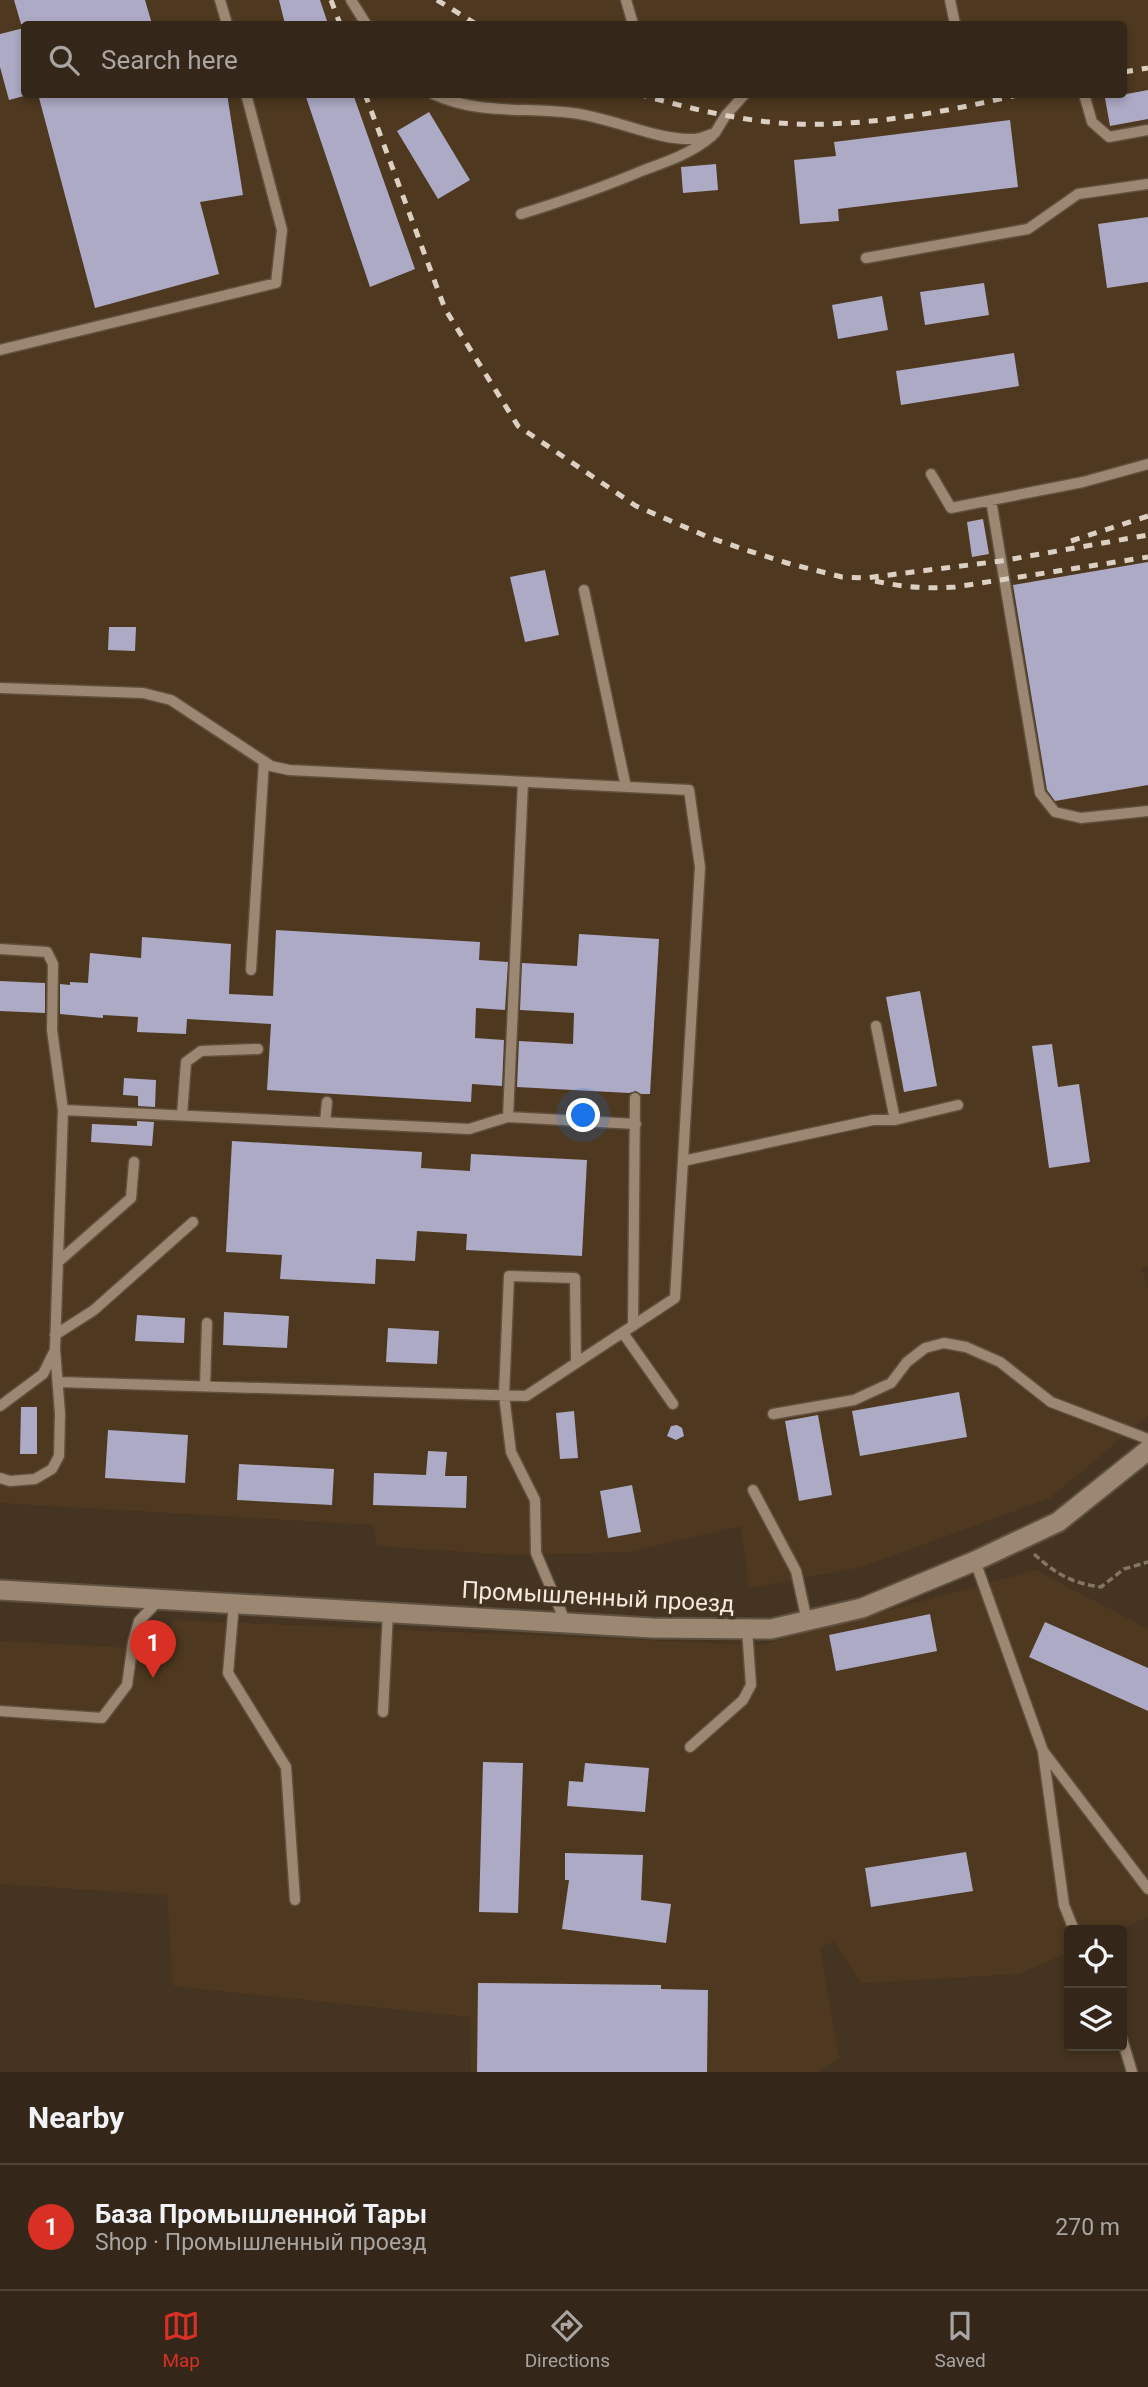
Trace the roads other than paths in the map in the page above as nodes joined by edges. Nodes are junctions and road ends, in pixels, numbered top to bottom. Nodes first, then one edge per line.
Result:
1 (220, 0) edge
2 (351, 0) edge
3 (625, 0) edge
4 (950, 0) edge
5 (226, 21) edge
6 (364, 21) edge
7 (631, 21) edge
8 (954, 21) edge
9 (247, 98) edge
10 (446, 98) edge
11 (741, 98) edge
12 (1085, 98) edge
13 (1148, 130) edge
14 (715, 133) junction
15 (1148, 184) edge
16 (521, 214) dead end
17 (866, 258) dead end
18 (0, 350) edge
19 (1148, 464) edge
20 (931, 474) dead end
21 (991, 500) junction
22 (583, 590) dead end
23 (0, 688) edge
24 (264, 761) junction
25 (523, 782) junction
26 (626, 787) junction
27 (1148, 811) edge
28 (0, 949) edge
29 (251, 970) dead end
30 (876, 1026) dead end
31 (258, 1049) dead end
32 (635, 1098) dead end
33 (327, 1102) dead end
34 (958, 1105) dead end
35 (63, 1110) junction
36 (182, 1115) junction
37 (508, 1117) junction
38 (895, 1120) junction
39 (326, 1122) junction
40 (635, 1124) junction
41 (683, 1161) junction
42 (134, 1162) dead end
43 (193, 1222) dead end
44 (58, 1262) junction
45 (207, 1323) dead end
46 (633, 1326) junction
47 (623, 1333) junction
48 (55, 1335) junction
49 (55, 1349) junction
50 (576, 1363) junction
51 (58, 1382) junction
52 (205, 1386) junction
53 (504, 1395) junction
54 (673, 1404) dead end
55 (0, 1406) edge
56 (773, 1414) dead end
57 (1148, 1439) edge
58 (1148, 1450) edge
59 (0, 1478) edge
60 (753, 1490) dead end
61 (975, 1561) junction
62 (0, 1590) edge
63 (160, 1599) junction
64 (234, 1603) junction
65 (388, 1611) junction
66 (807, 1620) junction
67 (565, 1621) junction
68 (747, 1629) junction
69 (0, 1711) edge
70 (383, 1712) dead end
71 (690, 1747) dead end
72 (1042, 1751) junction
73 (1148, 1889) edge
74 (295, 1900) dead end
75 (1072, 1925) edge
76 (1126, 2051) edge
77 (1132, 2072) edge

1 - 5 lane
2 - 6 lane
3 - 7 lane
4 - 8 lane
9 - 18 lane
10 - 14 lane
11 - 14 lane
12 - 13 lane
14 - 16 lane
15 - 17 lane
19 - 21 lane
20 - 21 lane
21 - 27 lane
22 - 26 lane
23 - 24 lane
24 - 25 lane
24 - 29 lane
25 - 26 lane
25 - 37 lane
26 - 41 lane
28 - 35 lane
30 - 38 lane
31 - 36 lane
32 - 40 lane
33 - 39 lane
34 - 38 lane
35 - 36 lane
35 - 44 lane
36 - 39 lane
37 - 39 lane
37 - 40 lane
38 - 41 lane
40 - 46 lane
41 - 46 lane
42 - 44 lane
43 - 48 lane
44 - 48 lane
45 - 52 lane
46 - 47 lane
47 - 50 lane
47 - 54 lane
48 - 49 lane
49 - 51 lane
49 - 55 lane
50 - 53 lane
50 - 53 lane
51 - 52 lane
51 - 59 lane
52 - 53 lane
53 - 67 lane
56 - 57 lane
58 - 61 street, Промышленный проезд
60 - 66 lane
61 - 66 street, Промышленный проезд
61 - 72 lane
62 - 63 street, Промышленный проезд
63 - 64 street, Промышленный проезд
63 - 69 lane
64 - 65 street, Промышленный проезд
64 - 74 lane
65 - 67 street, Промышленный проезд
65 - 70 lane
66 - 68 street, Промышленный проезд
67 - 68 street, Промышленный проезд
68 - 71 lane
72 - 73 lane
72 - 75 lane
76 - 77 lane

